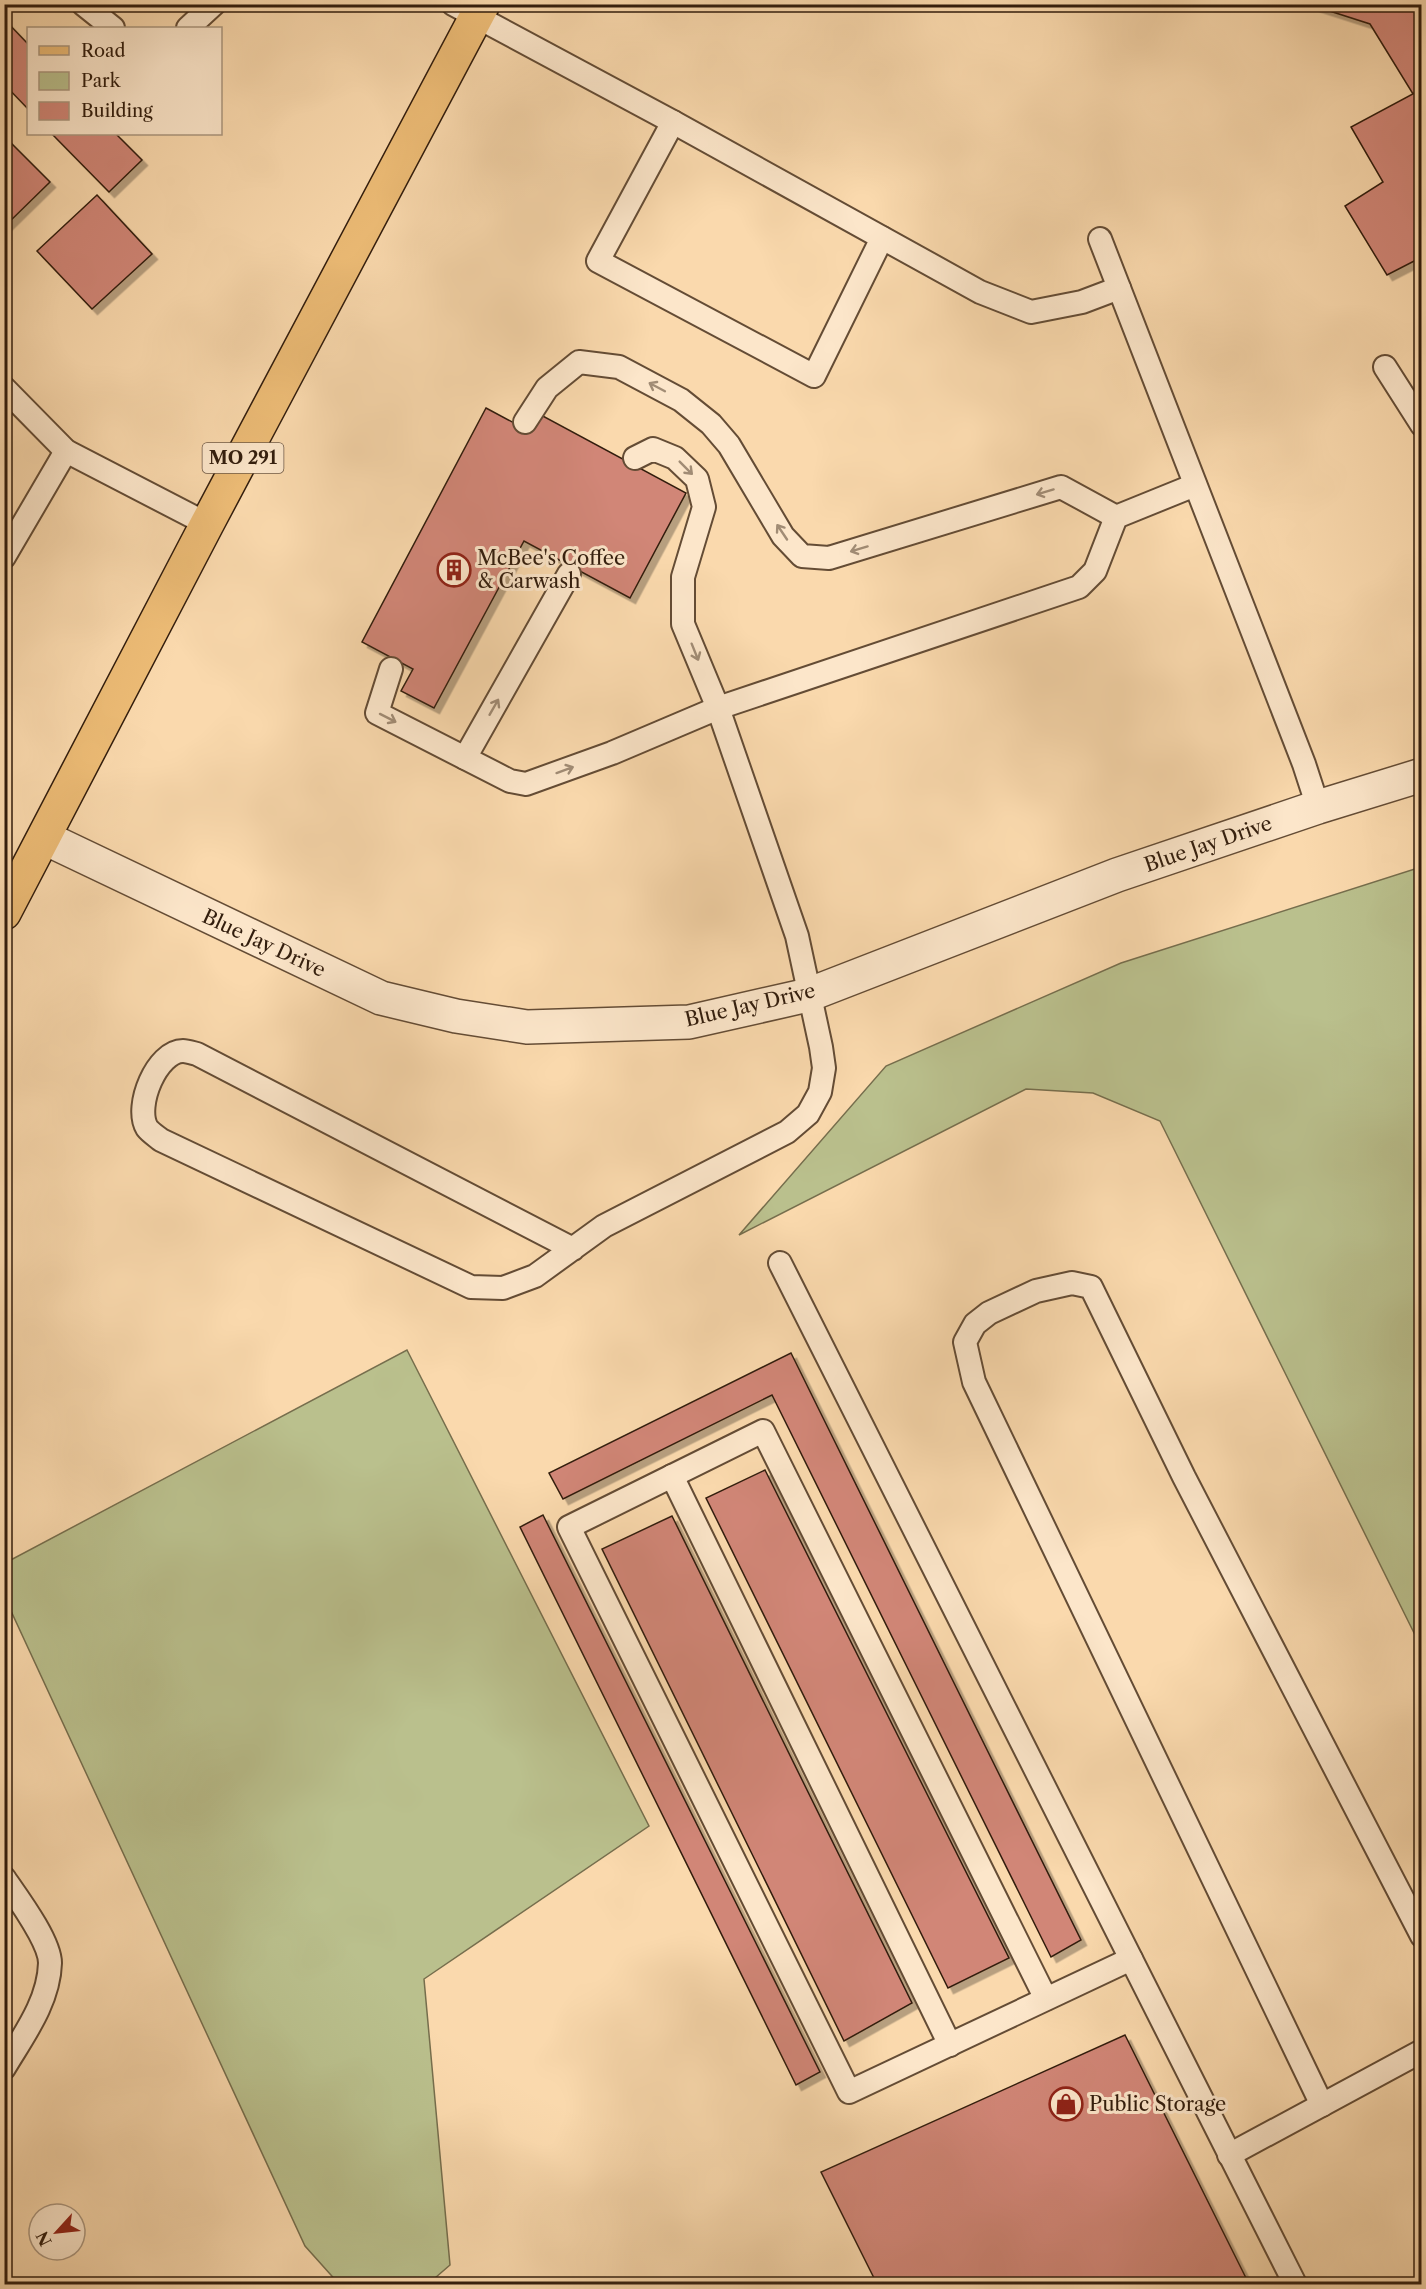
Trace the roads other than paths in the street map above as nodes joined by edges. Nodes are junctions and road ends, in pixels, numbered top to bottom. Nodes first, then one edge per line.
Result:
1 (83, 4) edge
2 (214, 4) edge
3 (471, 9) edge
4 (112, 27) edge
5 (189, 27) edge
6 (673, 122) junction
7 (882, 238) junction
8 (1100, 239) dead end
9 (1119, 288) junction
10 (1385, 367) dead end
11 (4, 388) edge
12 (525, 422) dead end
13 (1422, 425) edge
14 (66, 451) junction
15 (635, 458) dead end
16 (1195, 485) junction
17 (1116, 518) junction
18 (207, 524) junction
19 (4, 557) edge
20 (569, 574) dead end
21 (391, 669) dead end
22 (718, 708) junction
23 (465, 758) junction
24 (1422, 775) edge
25 (1318, 807) junction
26 (45, 838) junction
27 (4, 913) edge
28 (808, 995) junction
29 (573, 1250) junction
30 (780, 1263) dead end
31 (672, 1476) junction
32 (4, 1878) edge
33 (1422, 1936) edge
34 (1131, 1959) junction
35 (1046, 1999) junction
36 (950, 2045) junction
37 (1422, 2051) edge
38 (4, 2068) edge
39 (1322, 2105) junction
40 (1229, 2155) junction
41 (1295, 2284) edge

1 - 4 lane
2 - 5 lane
3 - 6 lane
3 - 18 main road, MO 291
6 - 7 lane
6 - 7 lane
7 - 9 lane
8 - 9 lane
9 - 16 lane
10 - 13 lane
11 - 14 lane
17 -> 12 lane
14 - 18 lane
14 - 19 lane
15 -> 22 lane
16 - 17 lane
16 - 25 lane
17 - 22 lane
18 - 26 main road, MO 291
23 -> 20 lane
21 -> 23 lane
23 -> 22 lane
22 - 28 lane
24 - 25 street, Blue Jay Drive
25 - 28 street, Blue Jay Drive
26 - 27 main road, MO 291
26 - 28 street, Blue Jay Drive
28 - 29 lane
29 - 29 lane
30 - 34 lane
31 - 35 lane
31 - 36 lane
31 - 36 lane
32 - 38 lane
33 - 39 lane
34 - 35 lane
34 - 40 lane
35 - 36 lane
37 - 39 lane
39 - 40 lane
40 - 41 lane

